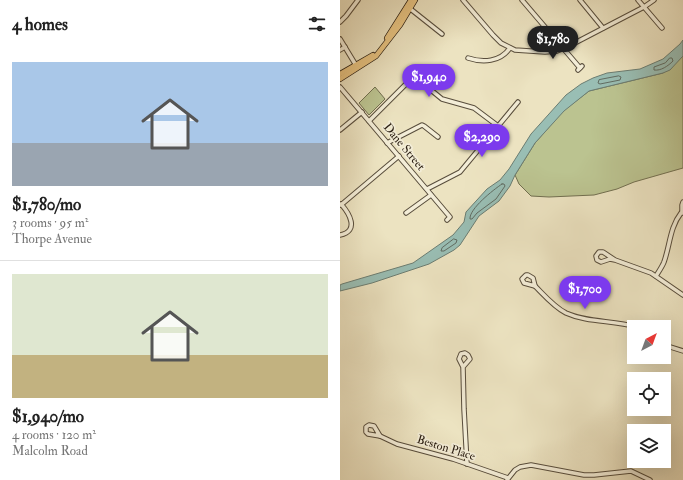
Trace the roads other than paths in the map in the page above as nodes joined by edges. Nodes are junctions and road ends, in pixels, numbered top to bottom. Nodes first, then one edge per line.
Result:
1 (358, 0) edge
2 (411, 0) edge
3 (415, 0) edge
4 (463, 0) edge
5 (471, 0) edge
6 (522, 0) edge
7 (580, 0) edge
8 (638, 0) edge
9 (654, 0) edge
10 (466, 4) junction
11 (409, 7) junction
12 (644, 7) junction
13 (340, 22) edge
14 (603, 28) junction
15 (662, 28) dead end
16 (442, 34) dead end
17 (340, 39) edge
18 (345, 47) junction
19 (510, 48) junction
20 (563, 49) junction
21 (340, 50) edge
22 (468, 58) dead end
23 (357, 66) junction
24 (580, 68) dead end
25 (423, 70) dead end
26 (340, 76) edge
27 (419, 80) junction
28 (340, 87) edge
29 (518, 102) dead end
30 (362, 112) junction
31 (369, 121) junction
32 (498, 126) junction
33 (340, 130) edge
34 (438, 137) dead end
35 (387, 143) junction
36 (399, 156) junction
37 (427, 189) junction
38 (431, 195) junction
39 (683, 202) edge
40 (341, 204) edge
41 (406, 213) dead end
42 (682, 213) edge
43 (447, 220) dead end
44 (340, 235) edge
45 (606, 254) junction
46 (615, 260) junction
47 (604, 262) junction
48 (656, 276) junction
49 (535, 286) dead end
50 (683, 295) edge
51 (627, 325) edge
52 (671, 347) edge
53 (683, 351) edge
54 (463, 367) dead end
55 (380, 436) dead end
56 (467, 464) junction
57 (508, 479) edge
58 (650, 480) edge

1 - 13 street
2 - 11 main road
3 - 11 main road
4 - 10 street
5 - 10 street
6 - 20 street
7 - 14 street
8 - 12 street
9 - 12 street
10 - 19 street
11 - 16 street
11 - 23 main road
12 - 14 street
12 - 15 street
14 - 20 street
17 - 18 street
18 - 21 street
18 - 23 street
19 - 20 street
19 - 22 street
20 - 24 street
23 - 26 main road
23 - 26 main road
25 - 27 street
27 - 31 street
27 - 32 street
28 - 30 street, Dane Street
29 - 32 street
30 - 31 street, Dane Street
30 - 33 street
31 - 35 street, Dane Street
32 - 37 street
34 - 35 street
35 - 36 street, Dane Street
36 - 37 street, Dane Street
36 - 40 street
37 - 38 street, Dane Street
38 - 41 street
38 - 43 street, Dane Street
39 - 42 street
40 - 44 street
42 - 48 street
45 - 46 street
45 - 47 street
45 - 47 street
46 - 47 street
46 - 48 street
48 - 50 street
49 - 51 street
52 - 53 street
54 - 56 street
55 - 56 street, Beston Place
56 - 57 street, Beston Place
57 - 58 street

